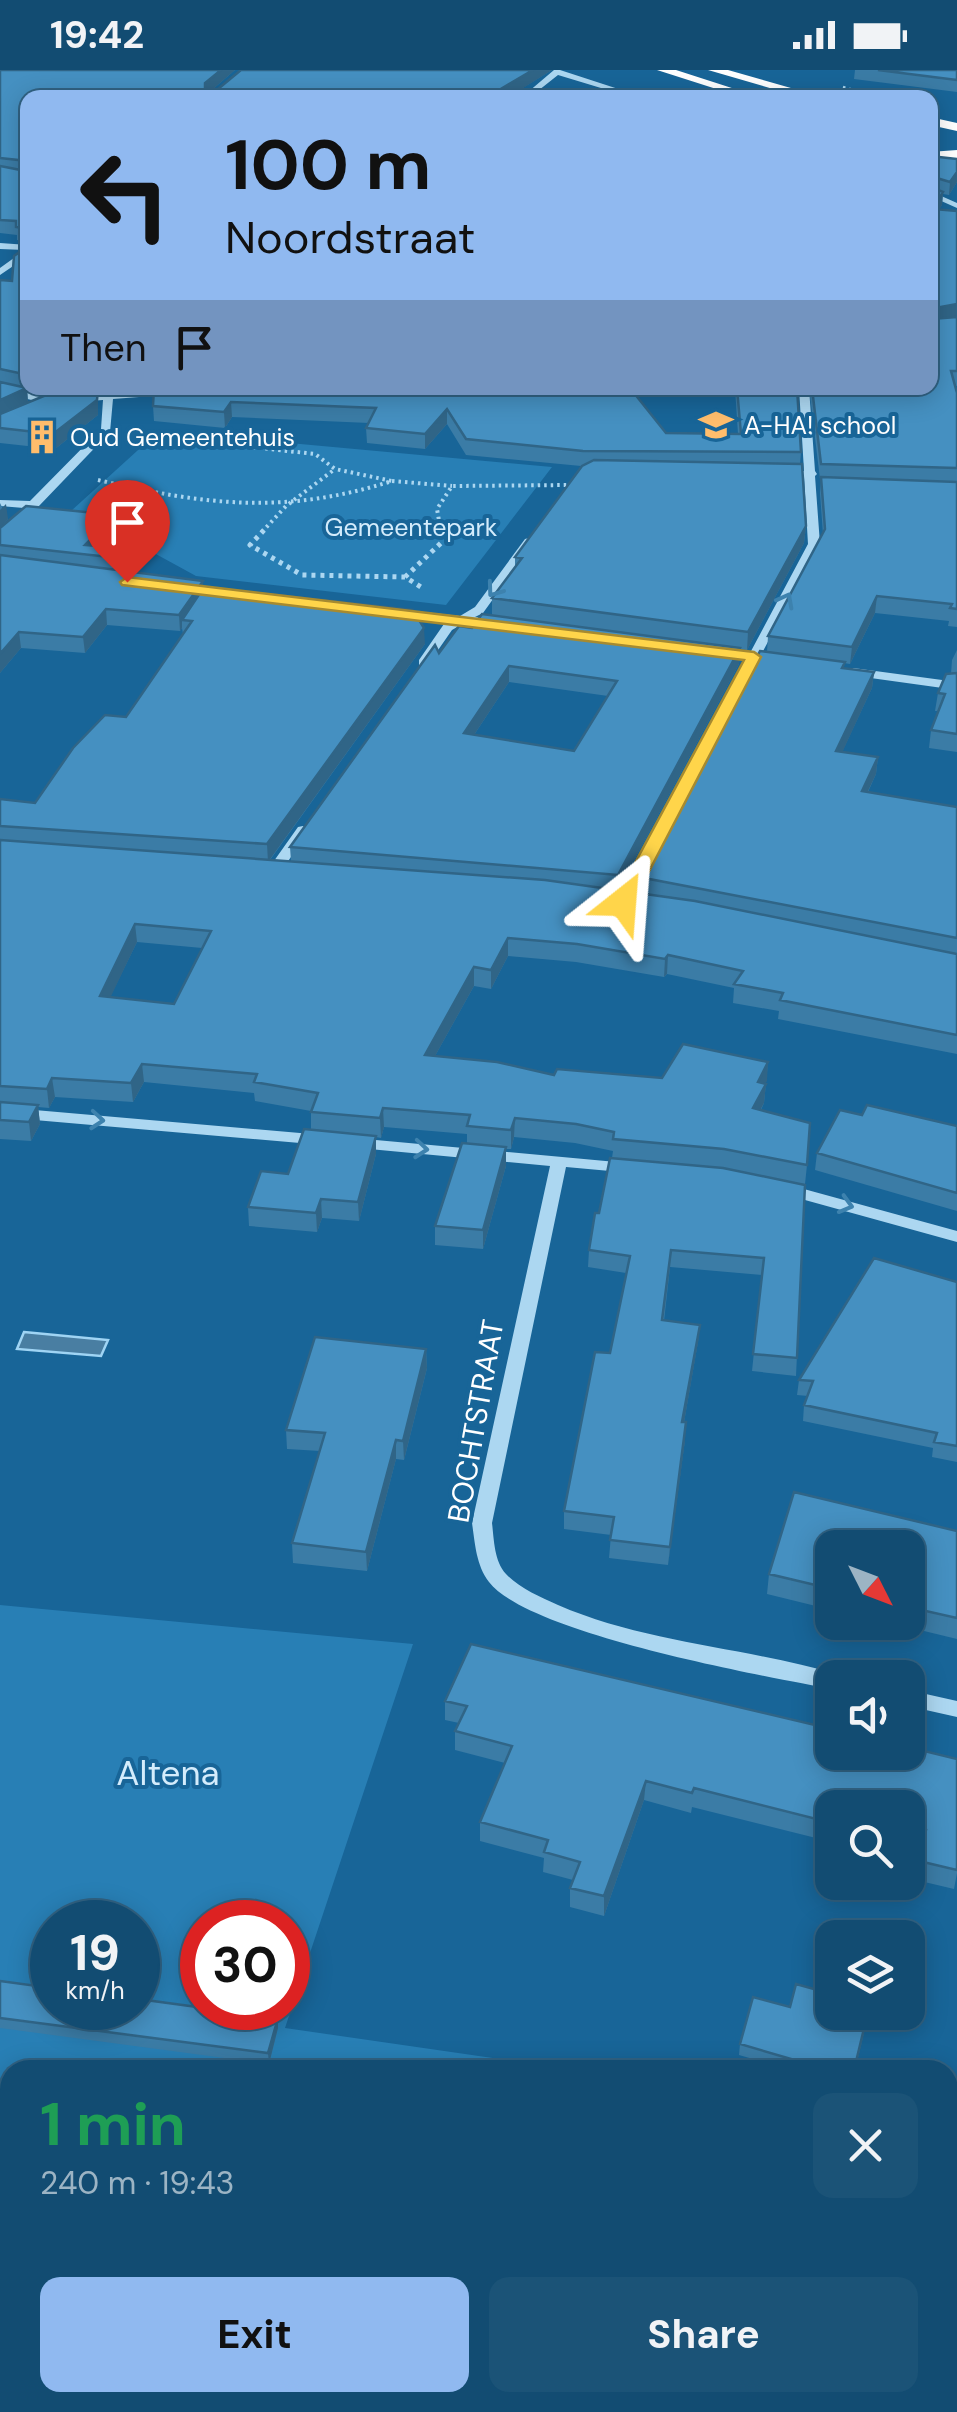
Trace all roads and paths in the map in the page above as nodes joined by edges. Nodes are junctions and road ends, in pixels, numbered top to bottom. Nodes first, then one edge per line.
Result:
1 (663, 70) edge
2 (714, 70) edge
3 (534, 90) edge
4 (617, 90) edge
5 (733, 90) edge
6 (790, 90) edge
7 (20, 256) edge
8 (0, 272) edge
9 (23, 395) edge
10 (132, 395) edge
11 (805, 395) edge
12 (108, 397) junction
13 (50, 401) junction
14 (24, 413) edge
15 (106, 430) junction
16 (335, 469) junction
17 (68, 472) junction
18 (760, 473) edge
19 (392, 481) junction
20 (817, 482) junction
21 (570, 485) edge
22 (452, 486) junction
23 (0, 502) edge
24 (34, 505) junction
25 (286, 506) junction
26 (536, 532) edge
27 (0, 538) edge
28 (383, 610) edge
29 (461, 619) junction
30 (520, 626) edge
31 (695, 649) edge
32 (754, 657) junction
33 (798, 664) edge
34 (835, 670) edge
35 (414, 676) edge
36 (957, 686) edge
37 (309, 822) edge
38 (256, 869) edge
39 (274, 870) junction
40 (293, 872) edge
41 (624, 902) edge
42 (0, 1112) edge
43 (559, 1161) junction
44 (650, 1170) edge
45 (761, 1184) edge
46 (957, 1237) edge
47 (815, 1676) edge
48 (925, 1702) edge
49 (957, 1709) edge

1 - 5 highway
2 - 6 highway
3 - 4 street
7 - 8 street
9 - 13 street
10 - 12 street
11 - 20 street
12 - 13 street
12 - 15 street
13 - 14 street
15 - 16 path
15 - 17 street
16 - 19 path
16 - 25 path
17 - 24 street
17 - 25 path
18 - 20 street
19 - 22 path
19 - 25 path
32 -> 20 street
21 - 22 path
22 - 25 path
23 - 24 street
24 - 27 street
26 -> 29 street
28 - 29 street
29 - 30 street
29 - 35 street
31 - 32 street
32 - 33 street
32 - 41 street
34 - 36 street
37 - 39 street
38 - 39 street
39 - 40 street
42 -> 43 street
43 - 44 street
43 - 47 street, BOCHTSTRAAT
45 -> 46 street
48 - 49 street

